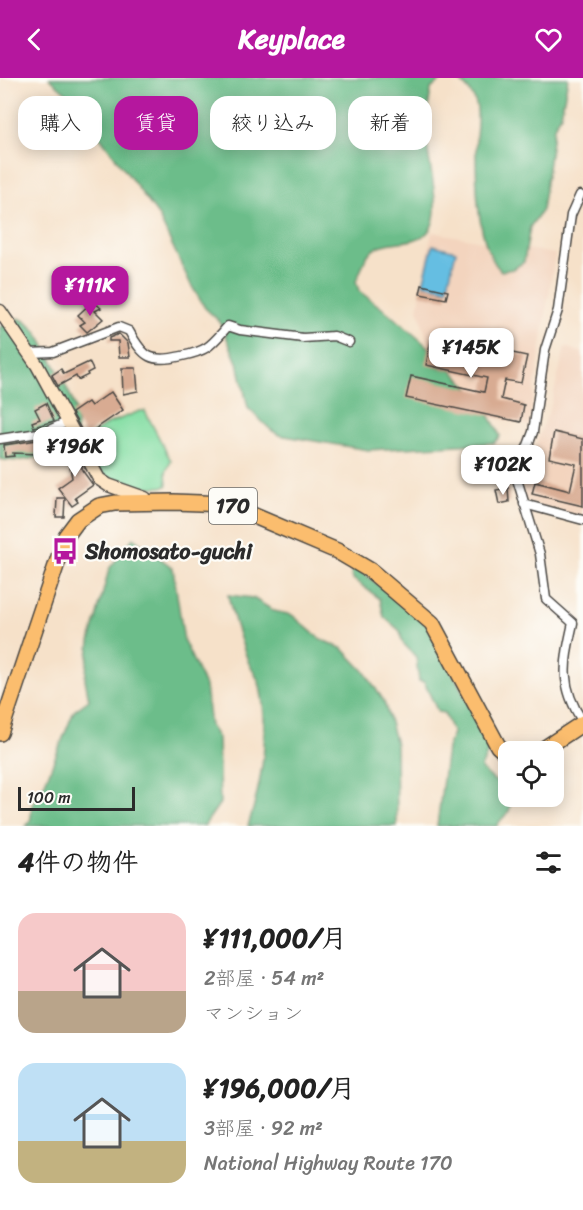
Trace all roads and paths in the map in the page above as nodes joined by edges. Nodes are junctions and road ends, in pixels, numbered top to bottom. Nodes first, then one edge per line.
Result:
1 (580, 195) dead end
2 (0, 310) edge
3 (349, 342) dead end
4 (28, 353) junction
5 (67, 422) junction
6 (0, 439) edge
7 (147, 503) junction
8 (524, 504) junction
9 (583, 520) edge
10 (573, 622) junction
11 (583, 626) edge
12 (583, 723) edge
13 (0, 733) edge
14 (556, 741) edge
15 (498, 746) edge

1 - 8 street
2 - 4 street
3 - 4 street
4 - 5 street
5 - 6 street
5 - 7 street
7 - 13 highway, 170
7 - 15 highway, 170
8 - 9 street
8 - 10 street
10 - 11 street
10 - 12 street
12 - 14 highway

